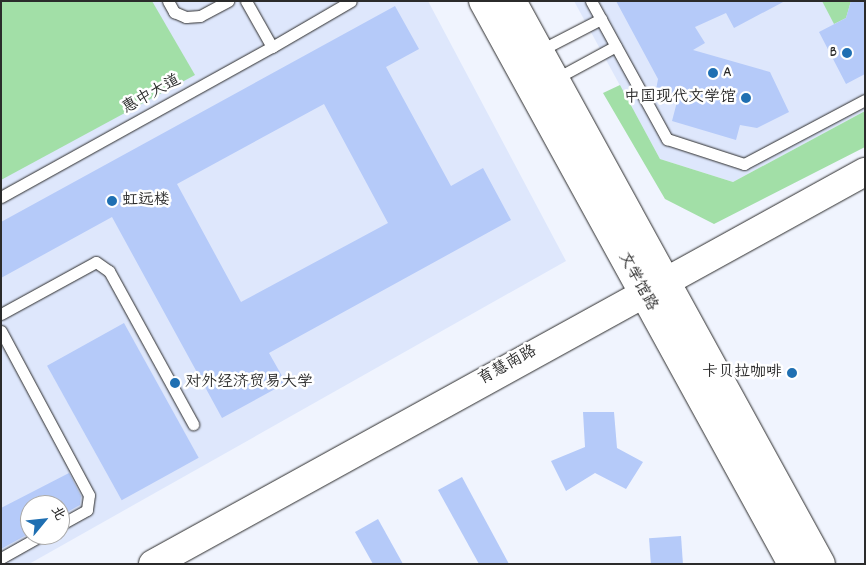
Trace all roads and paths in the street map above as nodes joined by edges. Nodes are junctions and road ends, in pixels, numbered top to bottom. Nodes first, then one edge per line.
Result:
1 (168, 1) edge
2 (246, 1) edge
3 (351, 1) edge
4 (483, 1) edge
5 (512, 1) edge
6 (591, 1) edge
7 (221, 3) edge
8 (601, 19) junction
9 (616, 46) junction
10 (272, 47) junction
11 (539, 51) junction
12 (555, 79) junction
13 (865, 100) edge
14 (865, 172) edge
15 (1, 197) edge
16 (653, 285) junction
17 (1, 314) edge
18 (1, 331) edge
19 (193, 424) dead end
20 (70, 519) edge
21 (24, 545) edge
22 (1, 558) edge
23 (153, 564) edge
24 (792, 564) edge
25 (821, 564) edge

1 - 7 lane
2 - 10 lane
3 - 10 lane, 惠中大道
4 - 16 main road, 文学馆路
5 - 11 main road, 文学馆路
6 - 8 lane
8 - 9 lane
8 - 11 lane
9 - 12 lane
9 - 13 lane
10 - 15 lane, 惠中大道
11 - 12 main road, 文学馆路
12 - 16 main road, 文学馆路
14 - 16 main road, 育慧南路
16 - 23 main road, 育慧南路
16 - 24 main road, 文学馆路
16 - 25 main road, 文学馆路
17 - 19 lane
18 - 20 lane
21 - 22 lane

